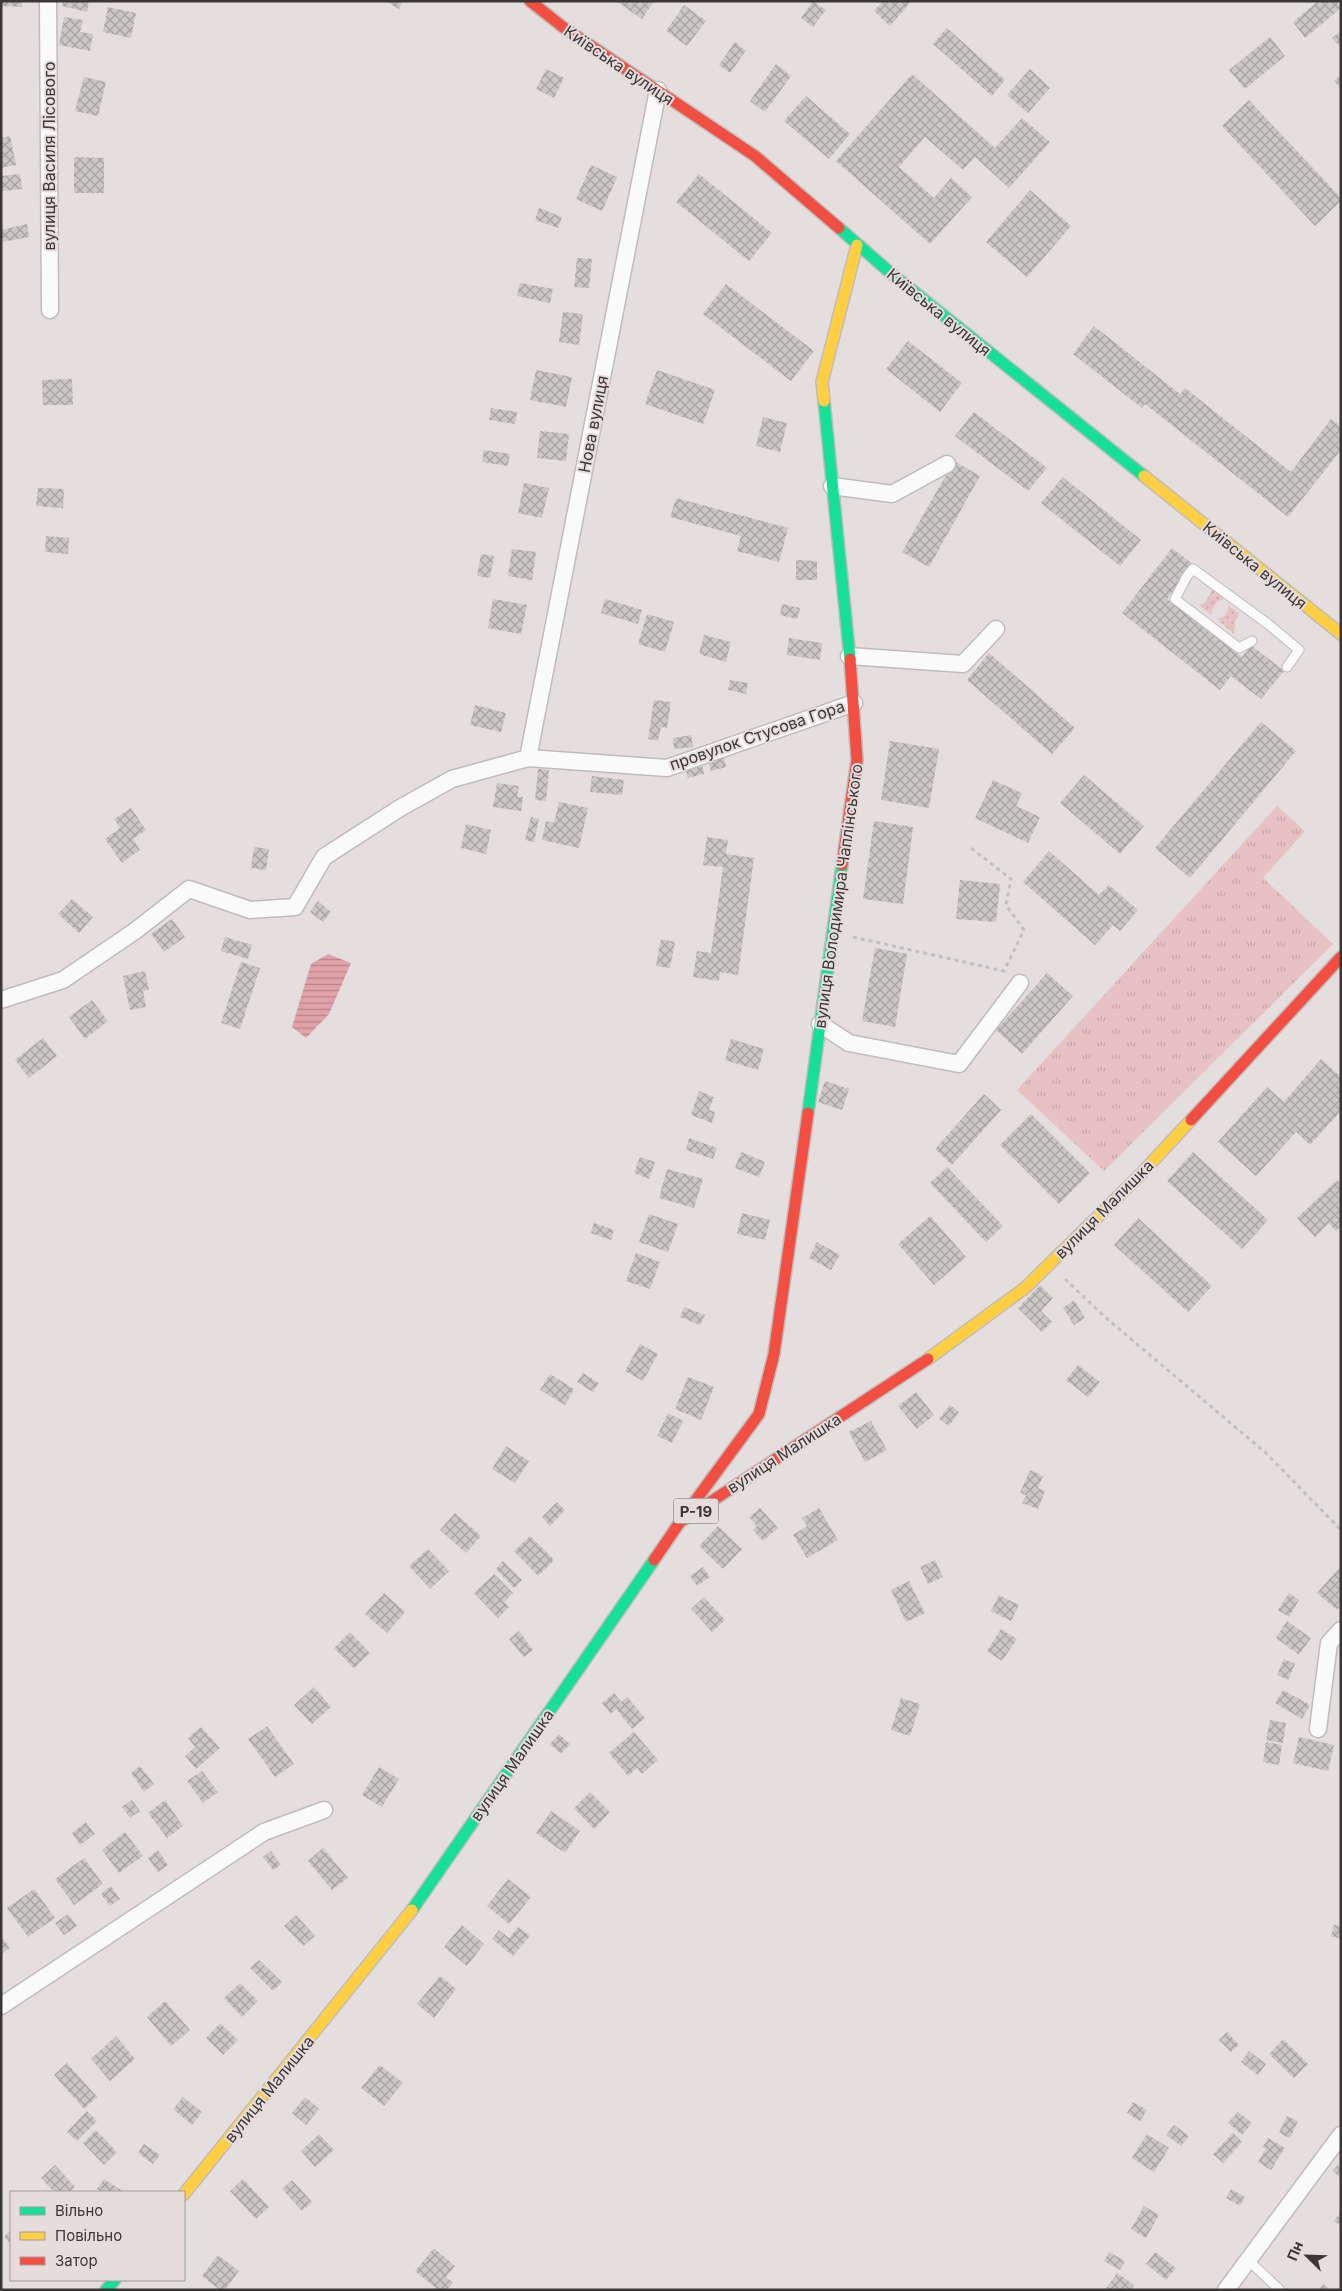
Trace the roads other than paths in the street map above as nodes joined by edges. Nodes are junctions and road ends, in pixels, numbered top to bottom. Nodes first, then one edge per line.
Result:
1 (48, 1) edge
2 (530, 1) edge
3 (658, 90) junction
4 (857, 245) junction
5 (50, 310) dead end
6 (947, 464) dead end
7 (832, 486) junction
8 (996, 628) dead end
9 (1341, 634) edge
10 (1252, 641) dead end
11 (849, 656) junction
12 (1287, 667) dead end
13 (854, 703) junction
14 (528, 758) junction
15 (1341, 957) edge
16 (1020, 983) dead end
17 (1, 1000) edge
18 (820, 1024) junction
19 (680, 1522) junction
20 (1341, 1630) edge
21 (1318, 1729) dead end
22 (324, 1810) dead end
23 (1, 2006) edge
24 (1341, 2135) edge
25 (185, 2193) edge
26 (1248, 2260) junction
27 (1226, 2290) edge
28 (1280, 2290) edge

1 - 5 street, вулиця Василя Лісового
2 - 3 main road, Київська вулиця
3 - 4 main road, Київська вулиця
3 - 14 street, Нова вулиця
4 - 7 main road, вулиця Володимира Чаплінського
4 - 9 main road, Київська вулиця
6 - 7 street
7 - 11 main road, вулиця Володимира Чаплінського
8 - 11 street
10 - 12 lane
11 - 13 main road, вулиця Володимира Чаплінського
13 - 14 street, провулок Стусова Гора
13 - 18 main road, вулиця Володимира Чаплінського
14 - 17 street, провулок Стусова Гора
15 - 19 main road, вулиця Малишка / Р-19
16 - 18 street
18 - 19 main road, вулиця Володимира Чаплінського
19 - 25 main road, вулиця Малишка / Р-19
20 - 21 street
22 - 23 street
24 - 26 street
26 - 27 street
26 - 28 lane

